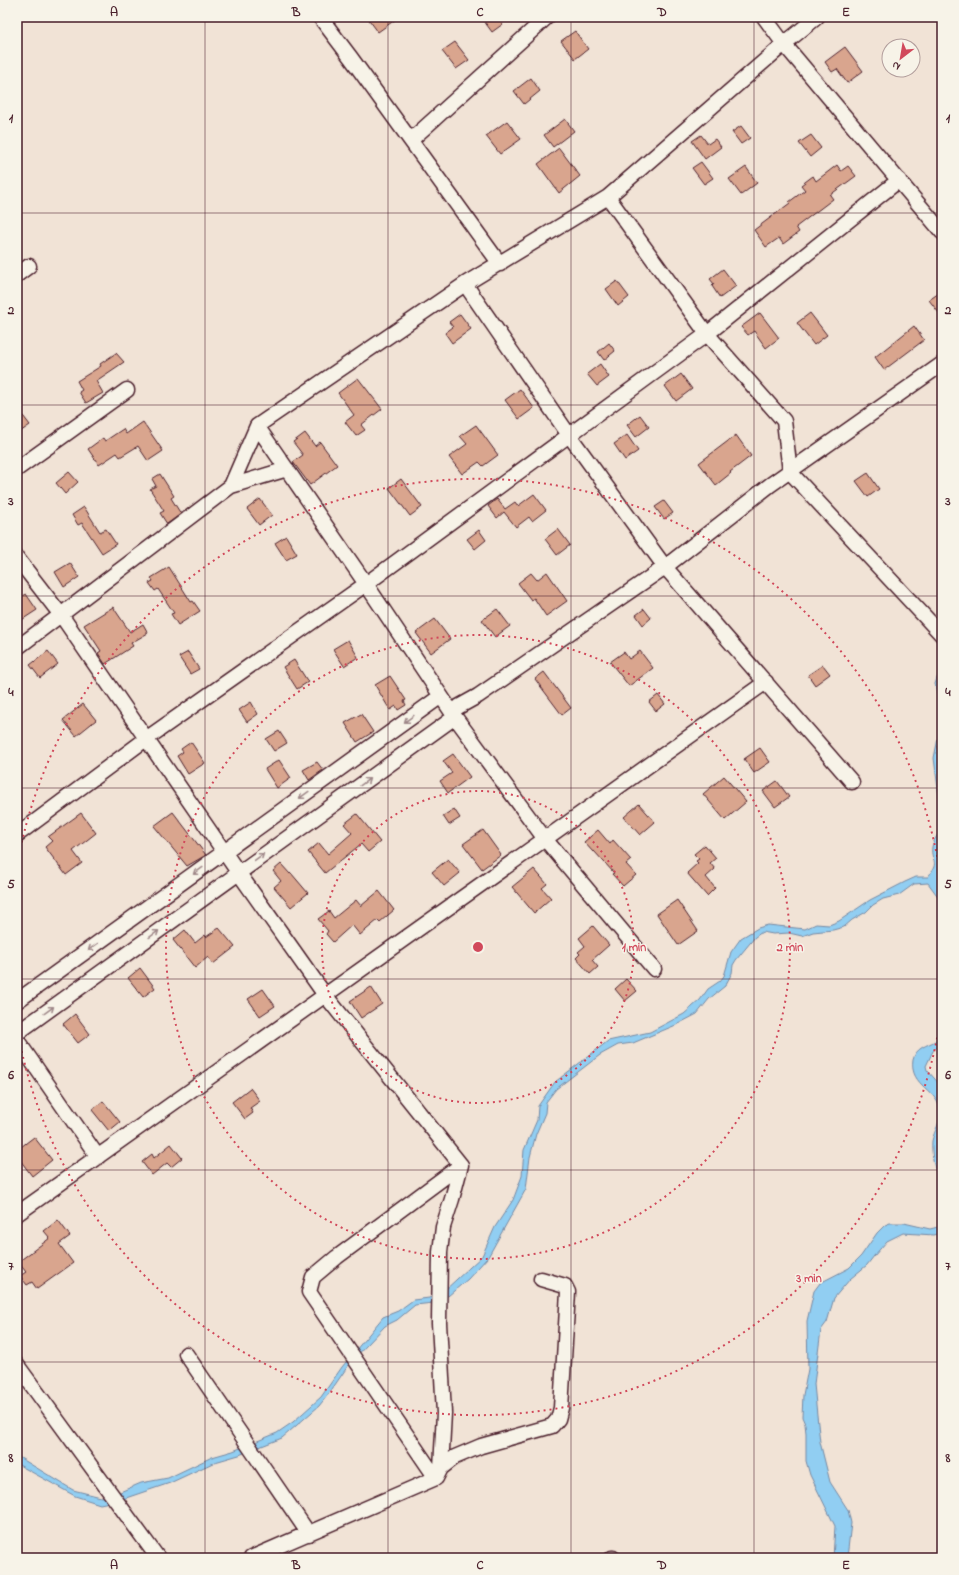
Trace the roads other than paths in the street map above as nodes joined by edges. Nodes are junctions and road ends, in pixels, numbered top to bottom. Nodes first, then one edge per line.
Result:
1 (548, 17) edge
2 (764, 17) edge
3 (817, 17) edge
4 (322, 18) edge
5 (784, 44) junction
6 (411, 140) junction
7 (899, 180) junction
8 (608, 197) junction
9 (942, 232) edge
10 (500, 264) junction
11 (29, 266) dead end
12 (17, 275) edge
13 (465, 284) junction
14 (707, 334) junction
15 (942, 364) edge
16 (127, 390) dead end
17 (257, 426) junction
18 (569, 435) junction
19 (17, 469) edge
20 (287, 469) junction
21 (790, 472) junction
22 (231, 486) junction
23 (17, 558) edge
24 (665, 567) junction
25 (366, 584) junction
26 (61, 615) junction
27 (942, 635) edge
28 (17, 648) edge
29 (766, 682) junction
30 (441, 696) junction
31 (453, 714) junction
32 (146, 739) junction
33 (852, 782) dead end
34 (17, 834) edge
35 (545, 839) junction
36 (224, 852) junction
37 (238, 872) junction
38 (654, 969) dead end
39 (325, 995) junction
40 (17, 1001) edge
41 (17, 1033) edge
42 (17, 1040) edge
43 (98, 1156) junction
44 (461, 1165) junction
45 (17, 1214) edge
46 (541, 1278) dead end
47 (186, 1354) dead end
48 (17, 1365) edge
49 (439, 1473) junction
50 (309, 1534) junction
51 (158, 1558) edge
52 (251, 1558) edge

1 - 6 street
2 - 5 street
3 - 5 street
4 - 6 street
5 - 7 street
5 - 8 street
6 - 10 street
7 - 9 street
7 - 14 street
8 - 10 street
8 - 14 street
10 - 13 street
11 - 12 street
13 - 17 street
13 - 18 street
14 - 18 street
14 - 21 street
15 - 21 street
16 - 19 street
17 - 20 street
17 - 22 street
18 - 24 street
18 - 25 street
20 - 22 street
20 - 25 street
21 - 24 street
21 - 27 street
22 - 26 street
23 - 26 street
24 - 29 street
24 - 31 street
25 - 30 street
25 - 32 street
26 - 28 street
26 - 32 street
29 - 33 street
29 - 35 street
30 - 31 street
30 -> 36 street
31 - 35 street
37 -> 31 street
32 - 34 street
32 - 36 street
35 - 38 street
35 - 39 street
36 - 37 street
36 -> 40 street
37 - 39 street
41 -> 37 street
39 - 43 street
39 - 44 street
42 - 43 street
43 - 45 street
44 - 49 street
44 - 49 street
46 - 49 street
47 - 50 street
48 - 51 street
49 - 50 street
50 - 52 street

